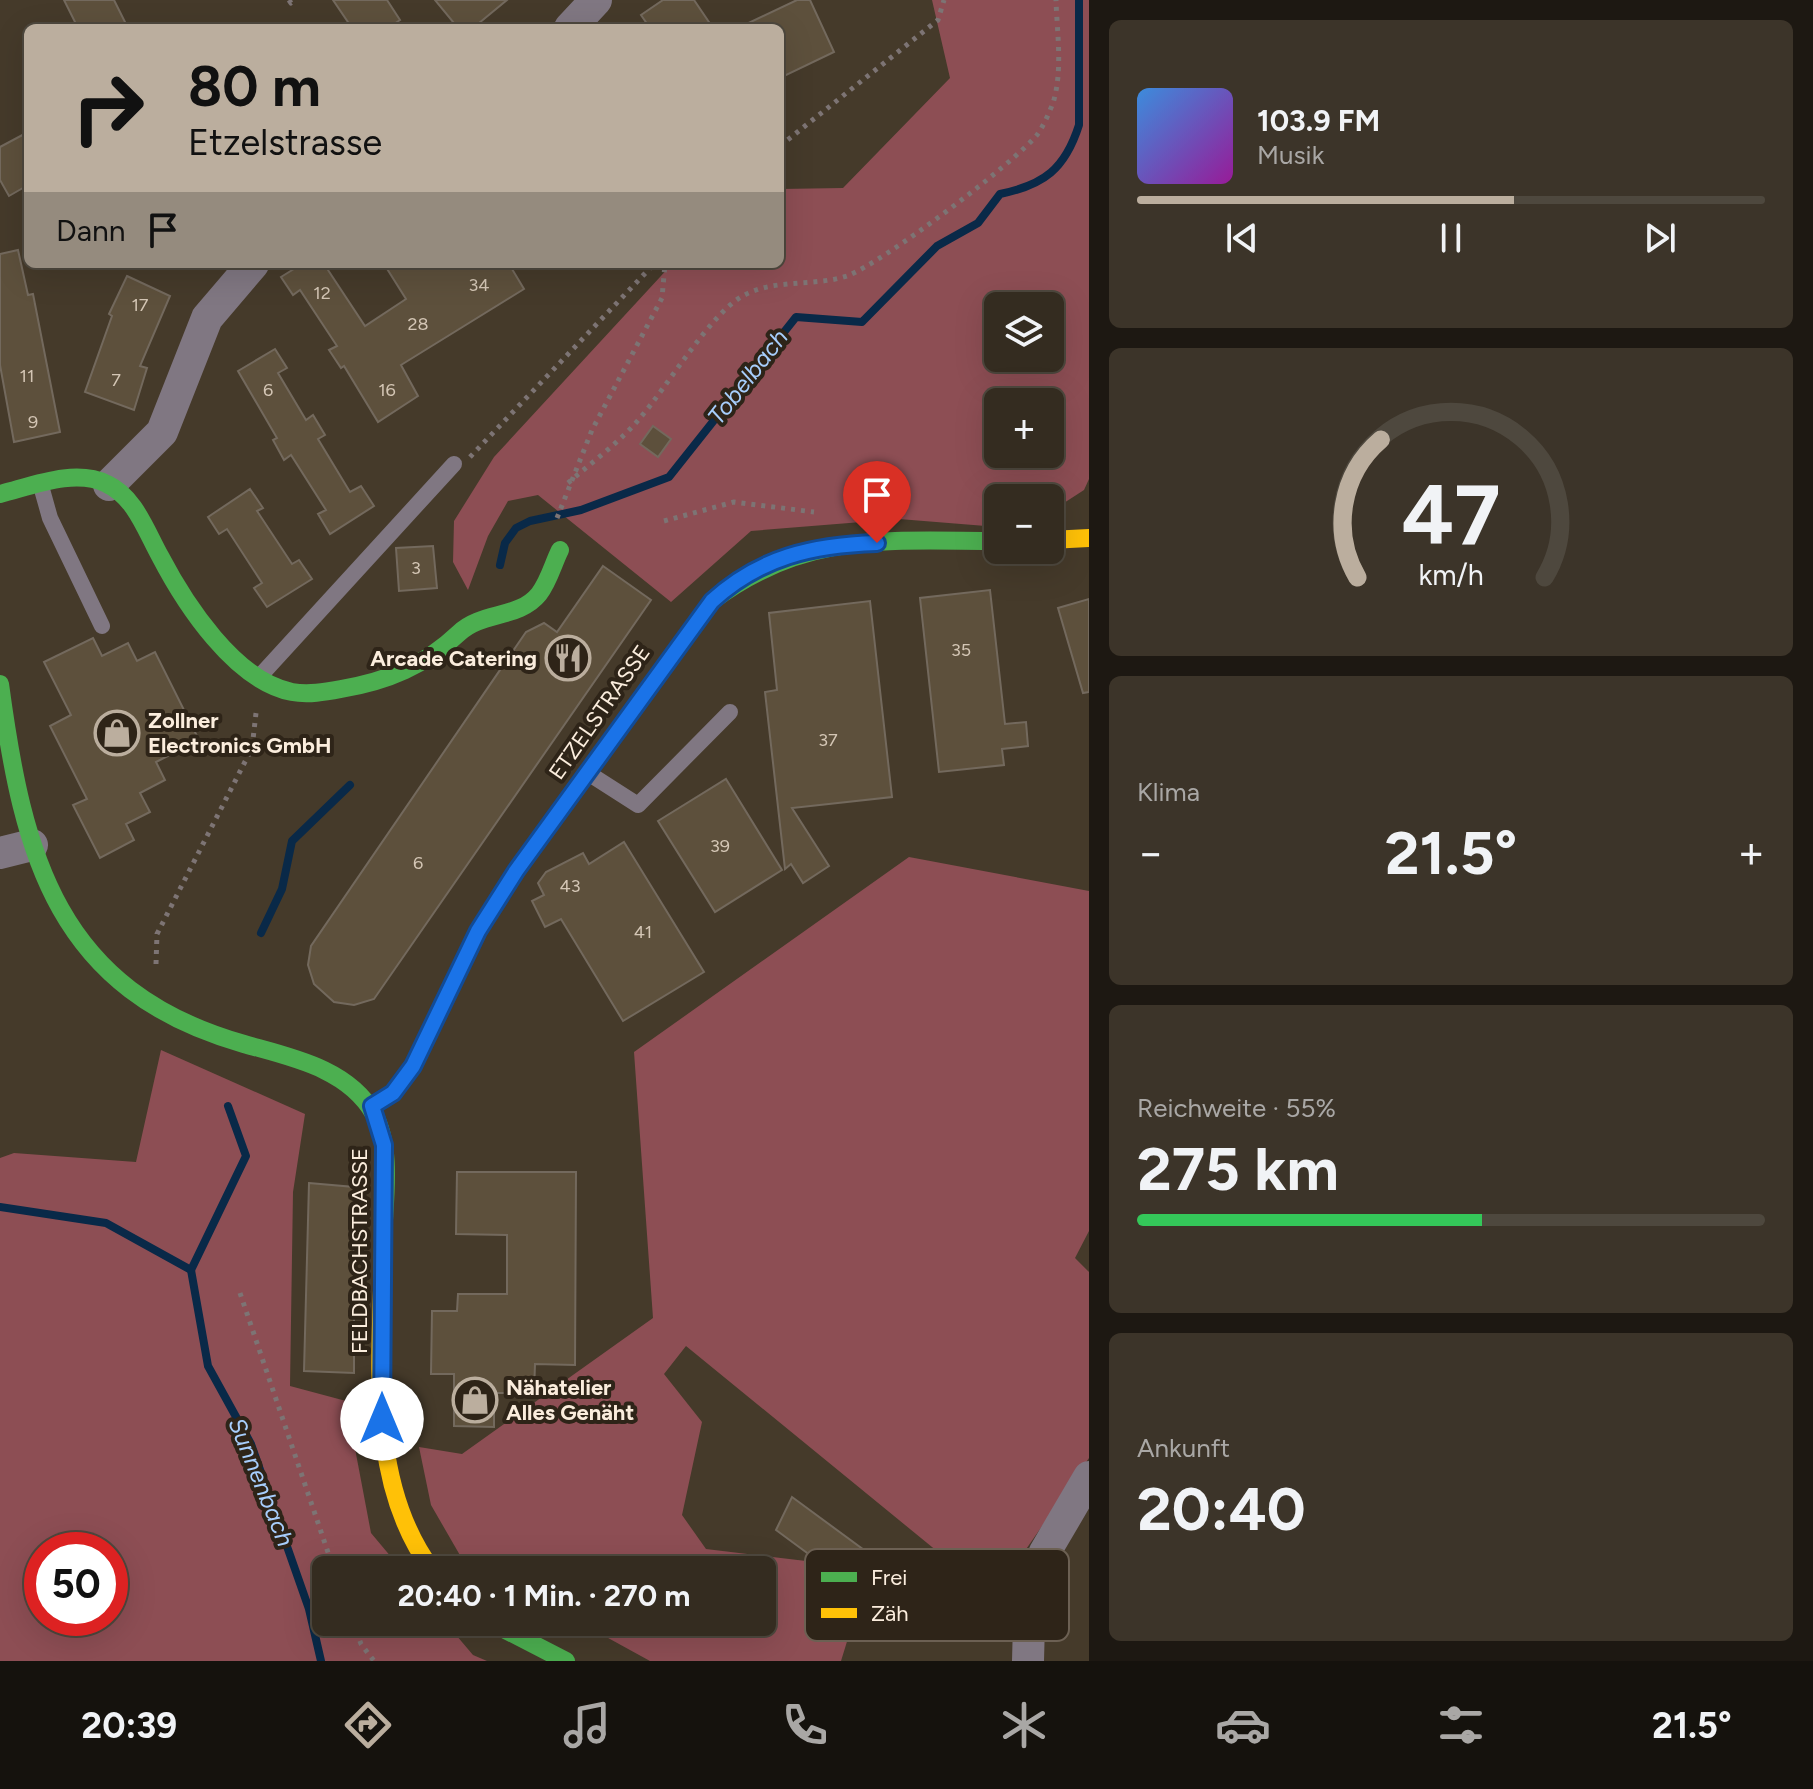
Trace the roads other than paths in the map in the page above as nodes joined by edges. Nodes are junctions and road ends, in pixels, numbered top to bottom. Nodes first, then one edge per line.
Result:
1 (250, 268) edge
2 (454, 464) road end
3 (109, 485) junction
4 (41, 486) junction
5 (0, 494) edge
6 (1089, 538) edge
7 (1064, 539) edge
8 (984, 541) edge
9 (560, 550) dead end
10 (102, 626) dead end
11 (260, 676) junction
12 (0, 684) edge
13 (730, 712) dead end
14 (587, 772) junction
15 (32, 845) junction
16 (0, 853) edge
17 (372, 1106) junction
18 (1089, 1477) edge
19 (1047, 1549) edge
20 (423, 1556) edge
21 (517, 1636) edge
22 (1029, 1641) edge
23 (566, 1661) edge
24 (1028, 1661) edge

1 - 3 street
2 - 11 lane
3 - 4 street
3 - 11 street
4 - 5 street
4 - 10 lane
6 - 7 street
8 - 14 street, ETZELSTRASSE
9 - 11 street
12 - 15 street
13 - 14 lane
14 - 17 street, ETZELSTRASSE
15 - 16 street
15 - 17 street
17 - 20 street, FELDBACHSTRASSE
18 - 19 street
21 - 23 street
22 - 24 street

